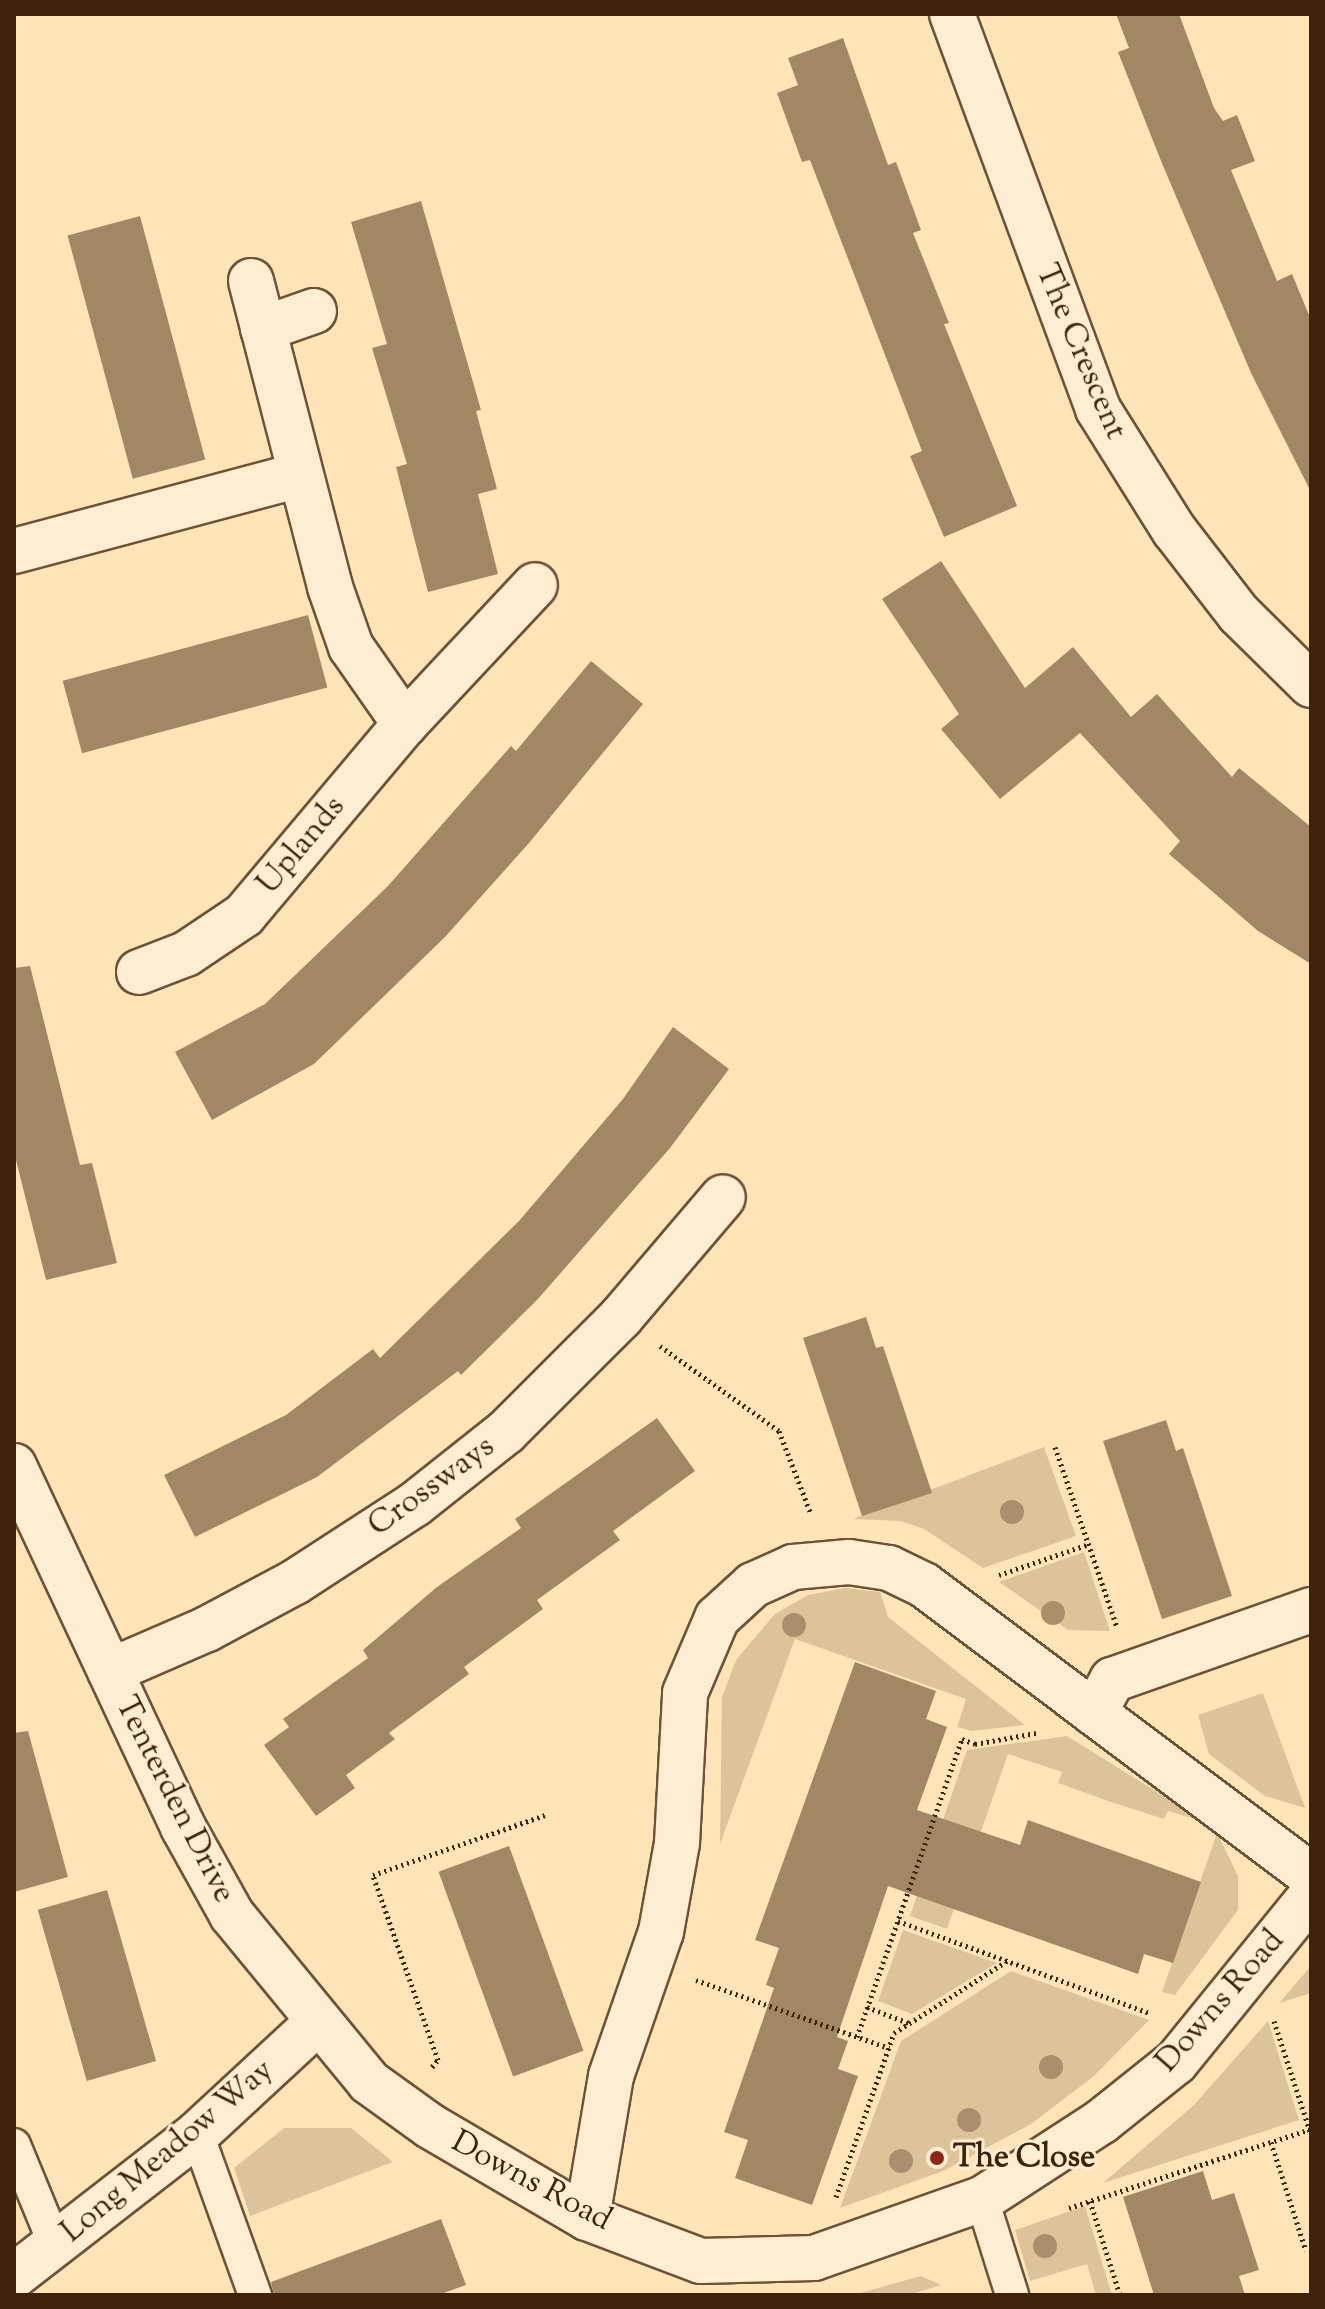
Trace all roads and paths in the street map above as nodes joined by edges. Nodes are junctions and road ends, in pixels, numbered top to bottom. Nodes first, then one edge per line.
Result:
1 (952, 14) edge
2 (251, 281) dead end
3 (314, 311) dead end
4 (263, 329) junction
5 (299, 475) junction
6 (14, 551) edge
7 (535, 585) dead end
8 (1311, 685) edge
9 (405, 724) junction
10 (139, 972) dead end
11 (712, 1223) dead end
12 (621, 1317) junction
13 (1055, 1447) dead end
14 (14, 1466) edge
15 (1089, 1544) junction
16 (830, 1564) junction
17 (941, 1595) junction
18 (1311, 1610) edge
19 (110, 1671) junction
20 (1132, 1673) junction
21 (1099, 1717) junction
22 (545, 1815) dead end
23 (1311, 1876) edge
24 (1311, 1896) edge
25 (898, 1921) junction
26 (1007, 1961) junction
27 (650, 1964) junction
28 (1257, 1967) junction
29 (867, 2007) junction
30 (318, 2022) junction
31 (910, 2023) junction
32 (1202, 2033) junction
33 (857, 2037) junction
34 (889, 2048) junction
35 (416, 2116) junction
36 (1311, 2131) edge
37 (197, 2134) junction
38 (1071, 2140) junction
39 (1271, 2142) junction
40 (14, 2145) edge
41 (1090, 2201) junction
42 (987, 2216) junction
43 (587, 2218) junction
44 (56, 2247) junction
45 (1306, 2251) dead end
46 (814, 2258) junction
47 (14, 2276) edge
48 (255, 2295) edge
49 (1012, 2295) edge
50 (1120, 2295) edge

1 - 8 street, The Crescent
2 - 4 street
3 - 4 street
4 - 5 street
5 - 6 street
5 - 9 street
7 - 9 street, Uplands
9 - 10 street, Uplands
11 - 12 street, Crossways
12 - 16 path
12 - 19 street, Crossways
13 - 15 path
14 - 19 street, Tenterden Drive
15 - 17 path
15 - 20 path
16 - 17 street
16 - 27 street
17 - 21 street
18 - 20 street
19 - 30 street, Tenterden Drive
20 - 21 street
21 - 23 street
21 - 25 path
22 - 35 path
24 - 28 street, Downs Road
25 - 26 path
25 - 29 path
26 - 31 path
26 - 32 path
27 - 33 path
27 - 43 street
28 - 32 street, Downs Road
28 - 36 path
29 - 31 path
29 - 33 path
30 - 35 street, Tenterden Drive
30 - 37 street, Long Meadow Way
31 - 34 path
32 - 38 street, Downs Road
33 - 34 path
34 - 46 path
35 - 43 street, Downs Road
36 - 39 path
37 - 44 street, Long Meadow Way
37 - 48 lane
38 - 41 path
38 - 42 street, Downs Road
39 - 41 path
39 - 45 path
40 - 44 lane
41 - 42 path
41 - 50 path
42 - 46 street, Downs Road
42 - 49 lane
43 - 46 street, Downs Road
44 - 47 street, Long Meadow Way

